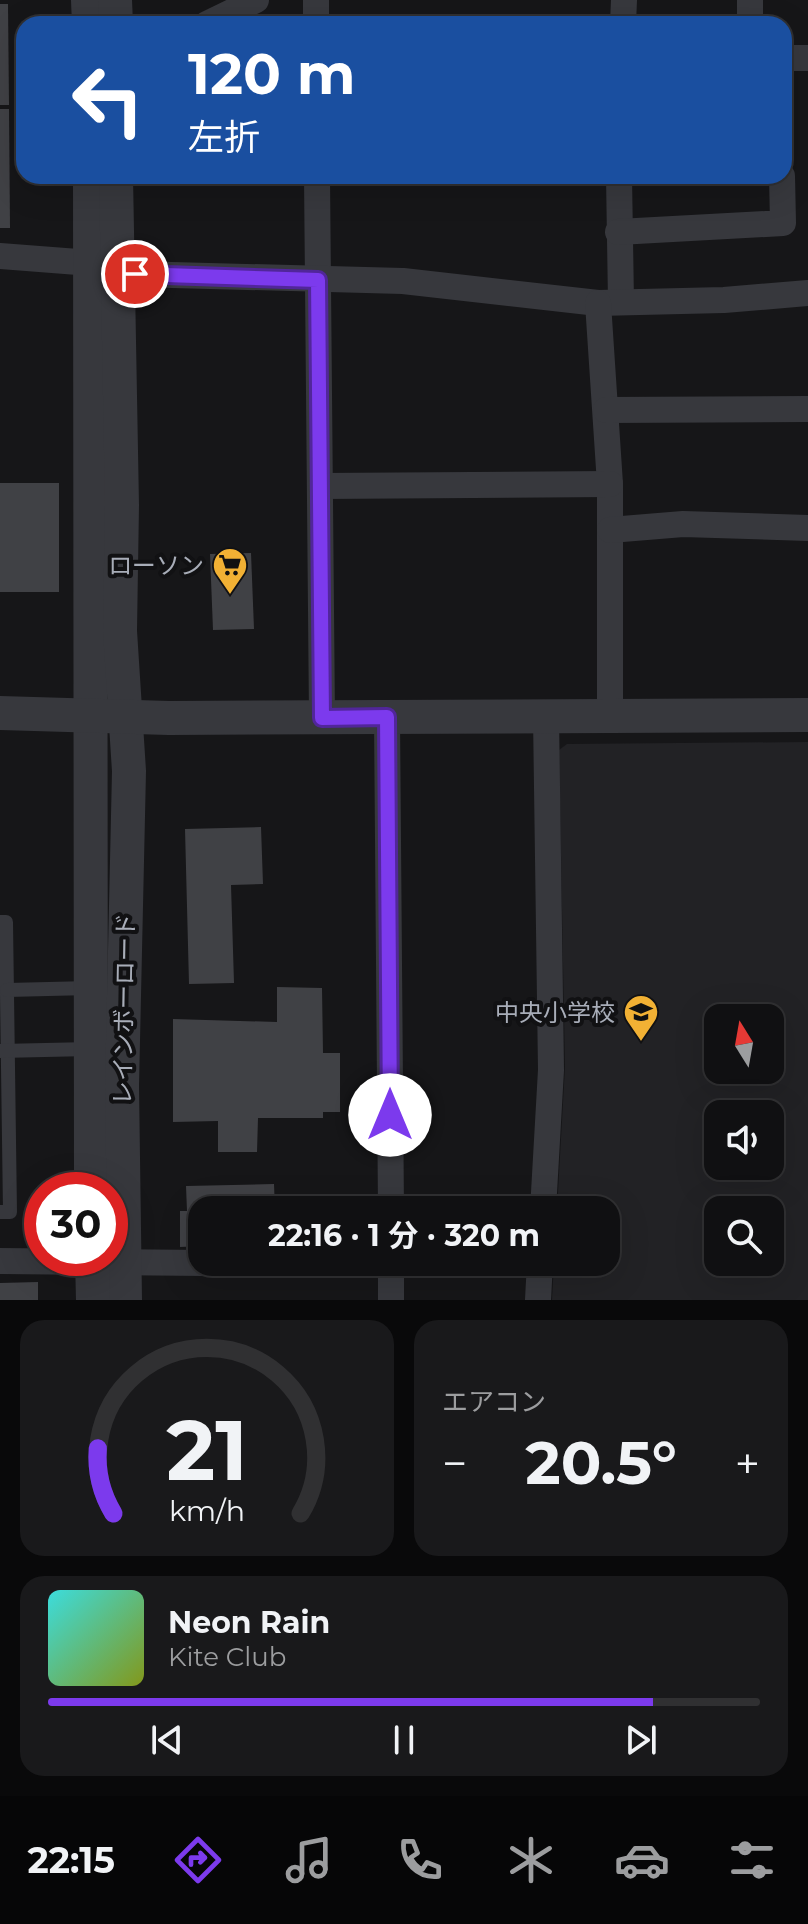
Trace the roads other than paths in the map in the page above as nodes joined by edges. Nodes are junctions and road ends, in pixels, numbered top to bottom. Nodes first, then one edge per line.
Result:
1 (256, 0) edge
2 (223, 16) edge
3 (91, 184) edge
4 (115, 184) edge
5 (317, 184) edge
6 (619, 184) edge
7 (782, 184) edge
8 (618, 232) junction
9 (0, 256) edge
10 (103, 267) junction
11 (318, 280) junction
12 (808, 293) edge
13 (610, 303) junction
14 (808, 409) edge
15 (606, 410) junction
16 (610, 484) junction
17 (321, 486) junction
18 (808, 528) edge
19 (610, 530) junction
20 (0, 713) edge
21 (610, 714) junction
22 (808, 715) edge
23 (546, 716) junction
24 (89, 717) junction
25 (128, 717) junction
26 (387, 717) junction
27 (322, 718) junction
28 (0, 922) edge
29 (90, 988) junction
30 (7, 990) junction
31 (91, 1049) junction
32 (4, 1051) edge
33 (91, 1172) edge
34 (113, 1172) edge
35 (391, 1196) edge
36 (544, 1196) edge
37 (0, 1212) edge
38 (0, 1261) edge
39 (24, 1261) edge
40 (128, 1261) edge
41 (188, 1262) edge
42 (99, 1276) edge
43 (111, 1276) edge
44 (391, 1276) edge
45 (539, 1276) edge
46 (93, 1300) edge
47 (125, 1300) edge
48 (391, 1300) edge
49 (538, 1300) edge

1 - 2 street
3 - 10 street
4 - 10 street
5 - 11 street
6 - 8 street
7 - 8 street
8 - 13 street
9 - 10 street
10 - 11 street
10 - 24 street, レインボーロード
10 - 25 street, レインボーロード
11 - 13 street
11 - 17 street
12 - 13 street
13 - 15 street
14 - 15 street
15 - 16 street
16 - 17 street
16 - 19 street
17 - 27 street
18 - 19 street
19 - 21 street
20 - 24 street
21 - 22 street
21 - 23 street
23 - 26 street
23 - 36 street
24 - 25 street
24 - 29 street, レインボーロード
25 - 27 street
25 - 34 street, レインボーロード
26 - 27 street
26 - 35 street
28 - 30 lane
29 - 30 lane
29 - 31 street, レインボーロード
30 - 32 lane
31 - 32 lane
31 - 33 street, レインボーロード
32 - 37 lane
38 - 39 street
40 - 41 street
42 - 46 street, レインボーロード
43 - 47 street, レインボーロード
44 - 48 street
45 - 49 street

